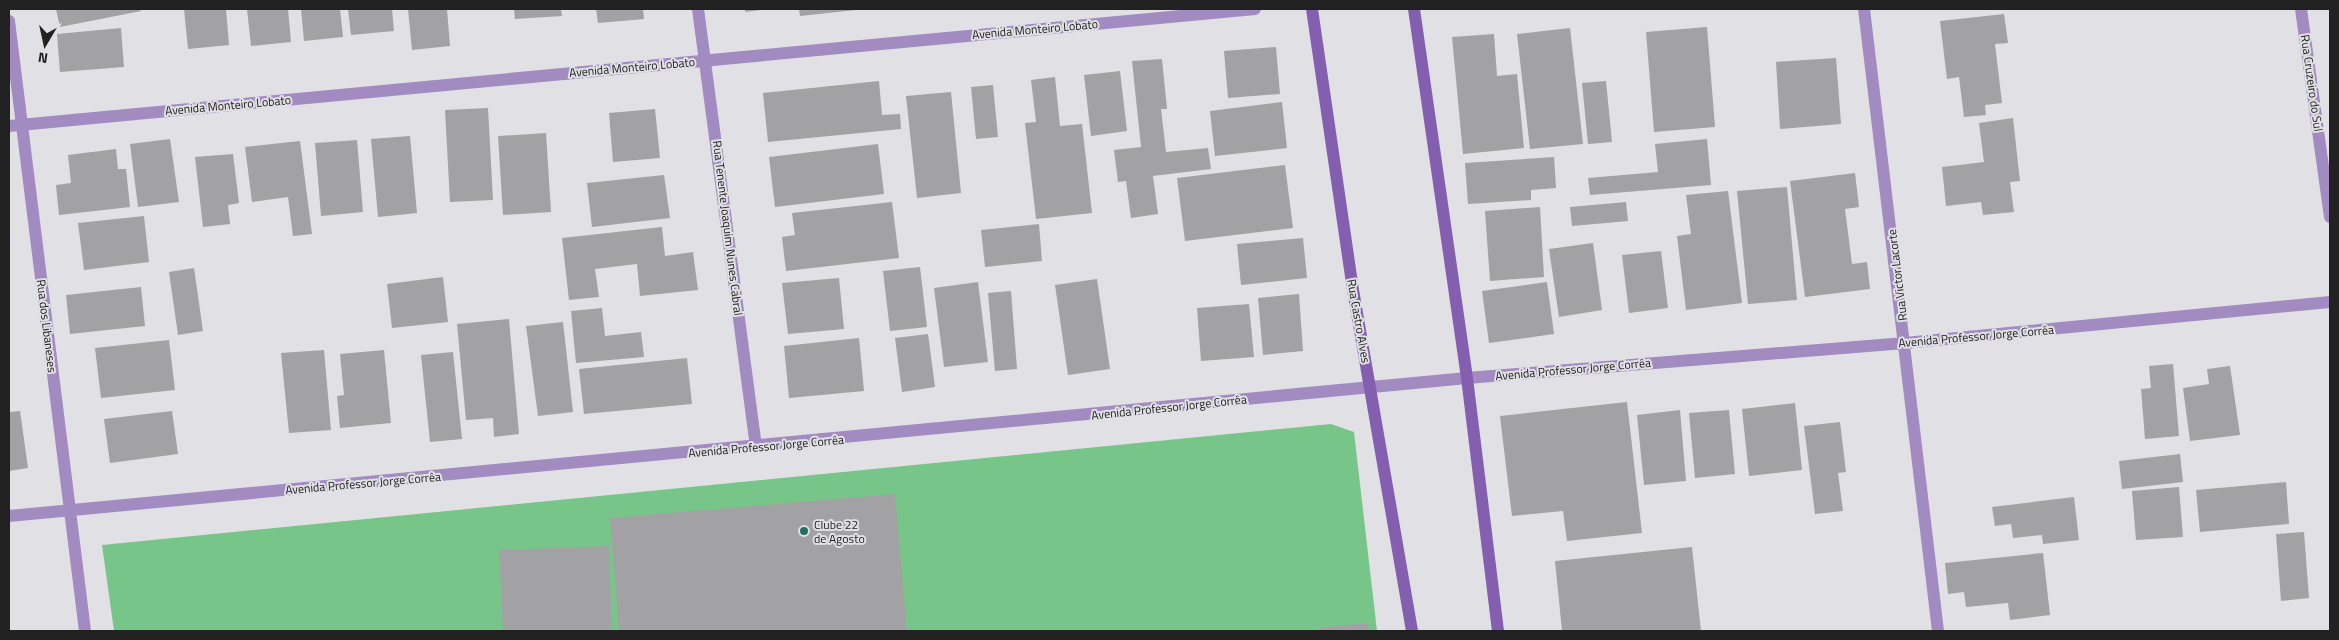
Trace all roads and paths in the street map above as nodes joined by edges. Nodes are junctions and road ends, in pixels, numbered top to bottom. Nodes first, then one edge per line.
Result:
1 (698, 9) edge
2 (1255, 9) edge
3 (1312, 9) edge
4 (1414, 9) edge
5 (1864, 9) edge
6 (2301, 9) edge
7 (9, 21) edge
8 (706, 60) junction
9 (15, 125) edge
10 (2330, 217) edge
11 (2330, 302) edge
12 (1905, 343) junction
13 (1467, 378) junction
14 (1370, 388) junction
15 (756, 447) junction
16 (71, 511) junction
17 (9, 516) edge
18 (85, 631) edge
19 (1412, 631) edge
20 (1498, 631) edge
21 (1938, 631) edge

1 - 8 street, Rua Tenente Joaquim Nunes Cabral
2 - 8 street, Avenida Monteiro Lobato
3 - 14 main road, Rua Castro Alves
4 - 13 main road
5 - 12 street, Rua Victor Lacorte
6 - 10 street, Rua Cruzeiro do Sul
7 - 9 street, Rua dos Libaneses
8 - 9 street, Avenida Monteiro Lobato
8 - 15 street, Rua Tenente Joaquim Nunes Cabral
9 - 16 street, Rua dos Libaneses
11 - 12 street, Avenida Professor Jorge Corrêa
12 - 13 street, Avenida Professor Jorge Corrêa
12 - 21 street, Rua Victor Lacorte
13 - 14 street, Avenida Professor Jorge Corrêa
13 - 20 main road
14 - 15 street, Avenida Professor Jorge Corrêa
14 - 19 main road, Rua Castro Alves
15 - 16 street, Avenida Professor Jorge Corrêa
16 - 17 street, Avenida Professor Jorge Corrêa
16 - 18 street, Rua dos Libaneses

